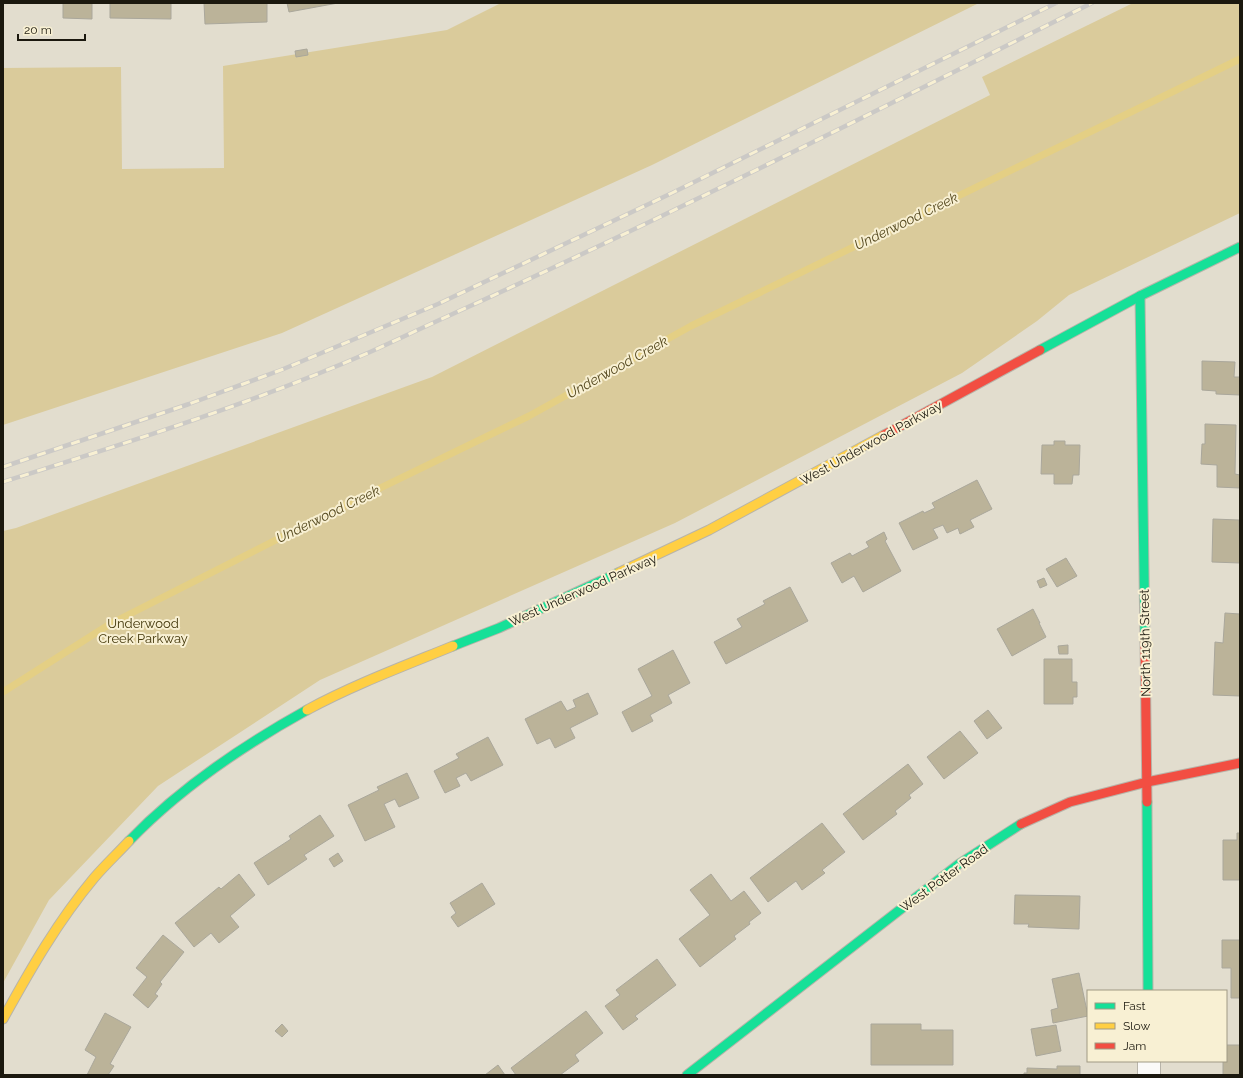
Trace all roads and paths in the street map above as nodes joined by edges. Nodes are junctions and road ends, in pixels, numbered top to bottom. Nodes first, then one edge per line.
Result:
1 (1240, 247) edge
2 (1140, 296) junction
3 (1240, 763) edge
4 (1147, 782) junction
5 (1148, 990) edge
6 (3, 1019) edge
7 (1149, 1062) edge
8 (687, 1075) edge
9 (1149, 1075) edge

1 - 2 street, West Underwood Parkway
2 - 4 street, North 119th Street
2 - 6 street, West Underwood Parkway
3 - 4 street, West Potter Road
4 - 5 street, North 119th Street
4 - 8 street, West Potter Road
7 - 9 street

